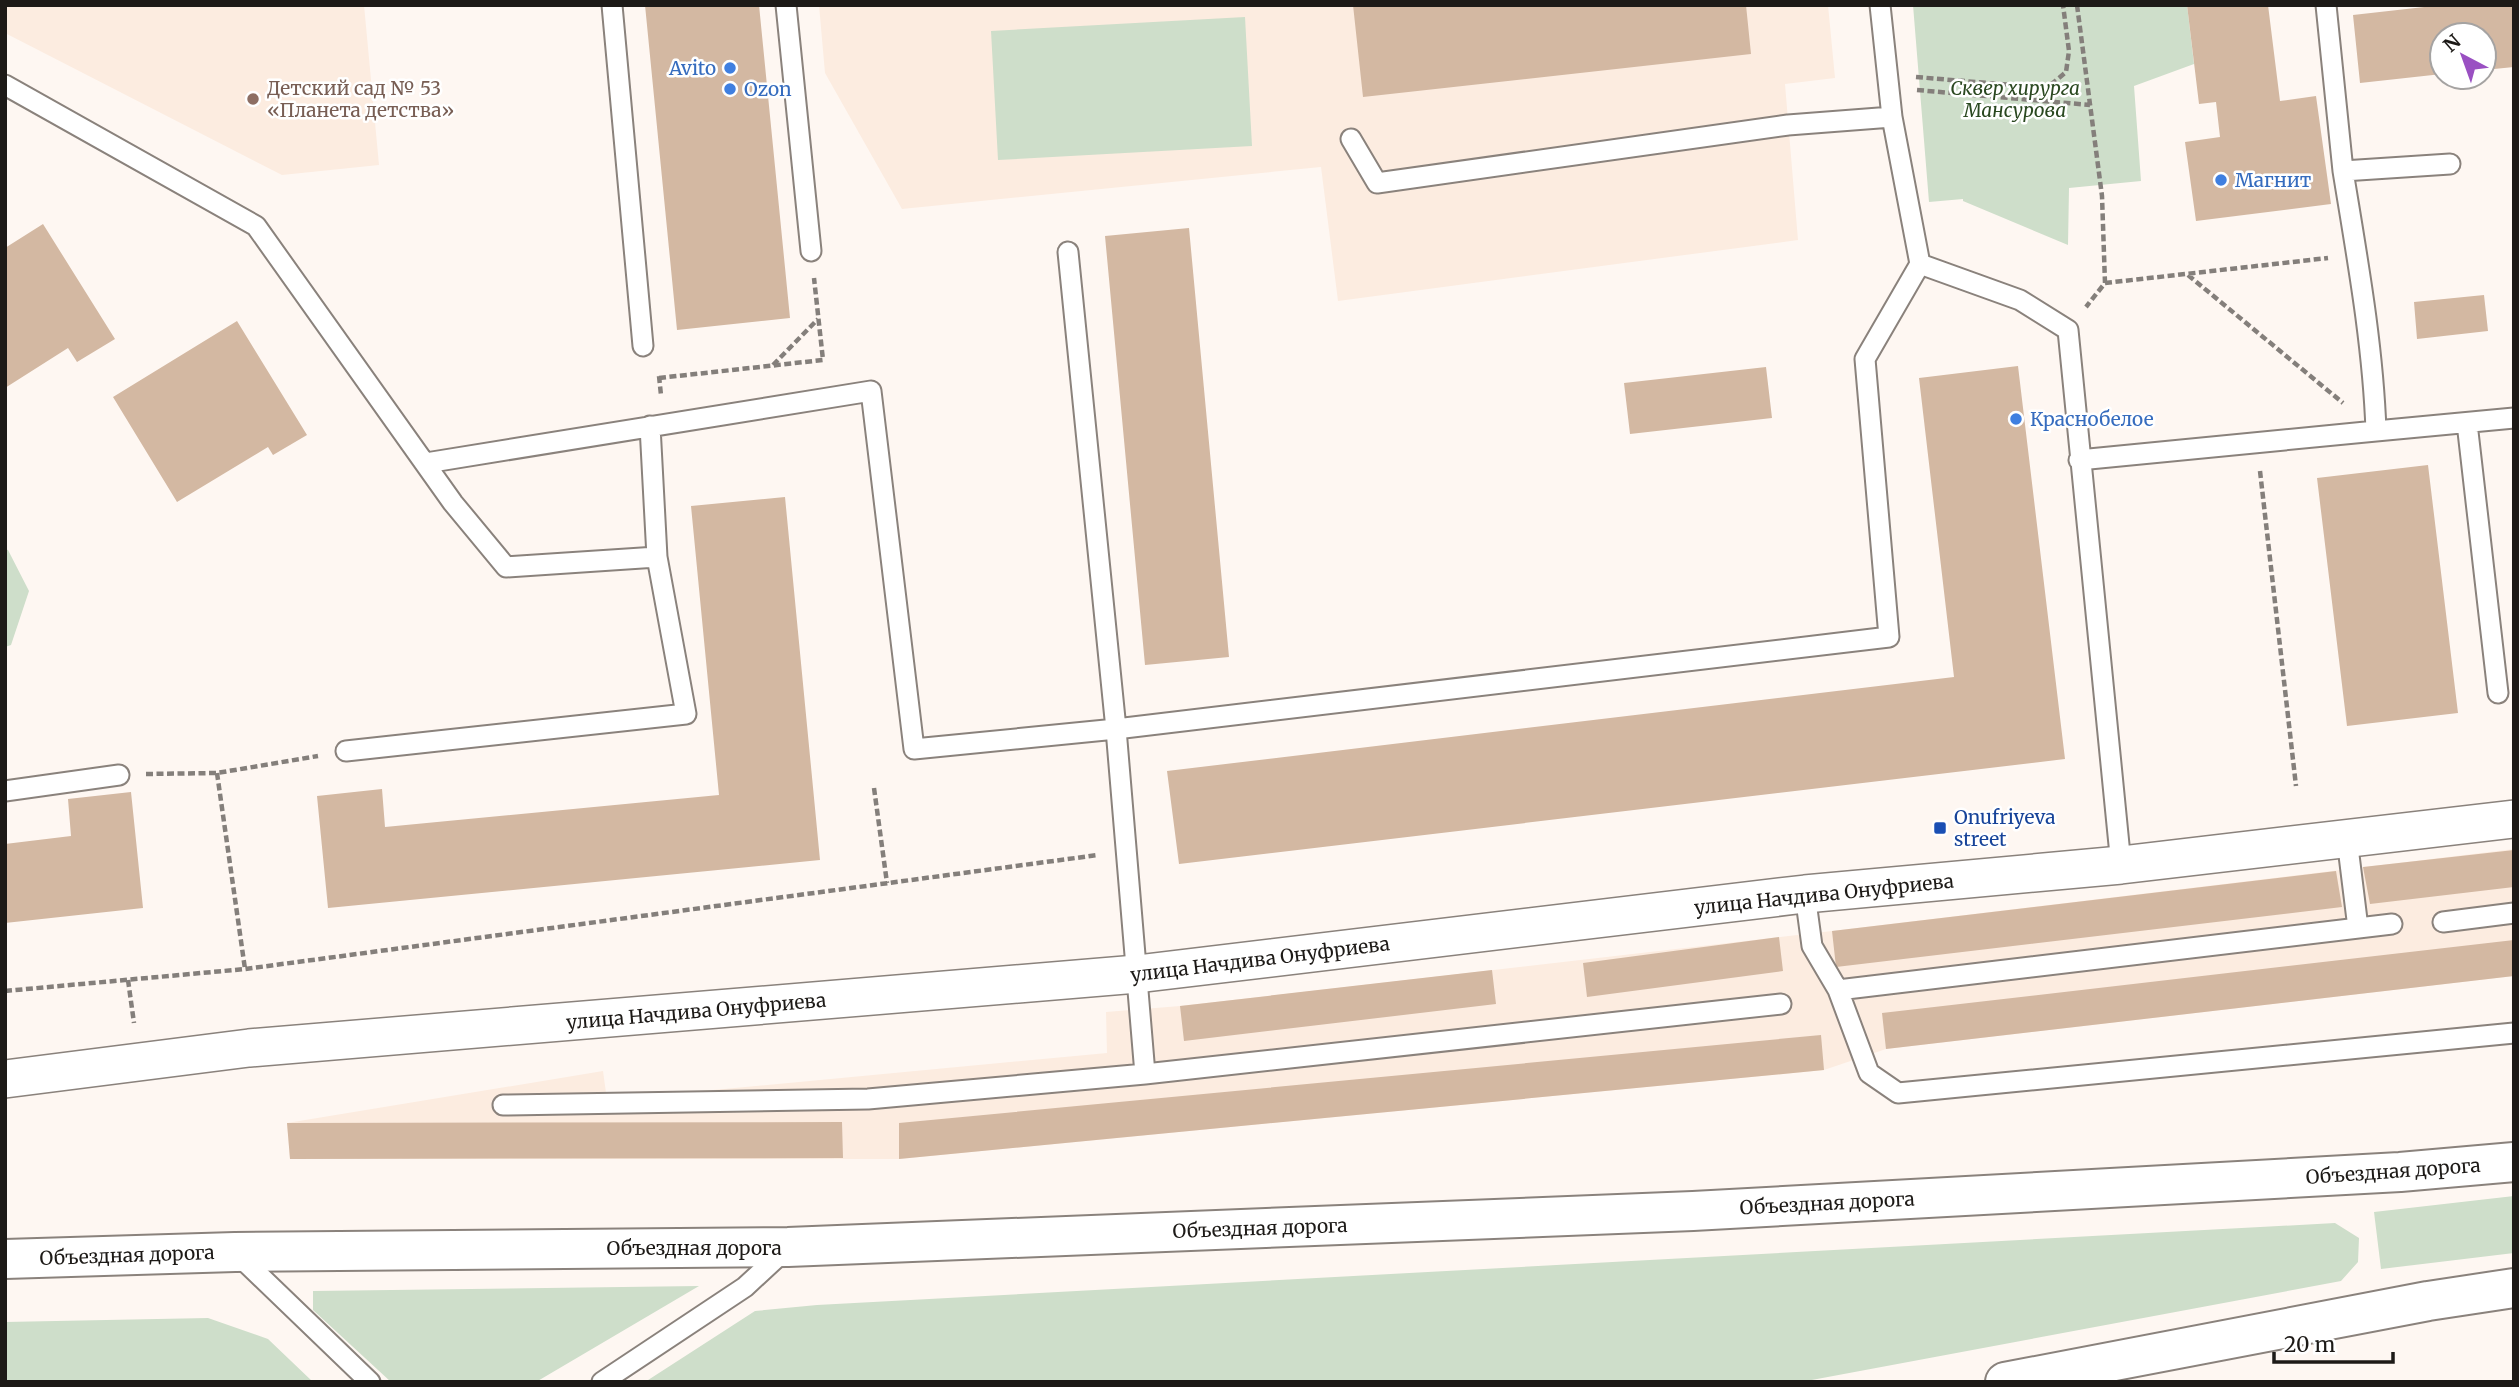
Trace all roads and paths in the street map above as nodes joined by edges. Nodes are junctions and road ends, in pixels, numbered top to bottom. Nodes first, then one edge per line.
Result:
1 (612, 5) edge
2 (786, 5) edge
3 (1880, 5) edge
4 (2063, 5) edge
5 (2077, 5) edge
6 (2326, 5) edge
7 (1888, 81) junction
8 (5, 85) edge
9 (2090, 105) junction
10 (1892, 117) junction
11 (1351, 139) dead end
12 (2450, 164) dead end
13 (2343, 171) junction
14 (811, 251) joint
15 (1068, 252) dead end
16 (2357, 255) junction
17 (1920, 264) junction
18 (2187, 274) junction
19 (2105, 283) junction
20 (818, 318) junction
21 (2068, 330) junction
22 (643, 346) joint
23 (773, 366) junction
24 (659, 378) junction
25 (2514, 418) edge
26 (2467, 423) junction
27 (657, 425) junction
28 (2376, 431) junction
29 (2257, 443) junction
30 (2079, 460) junction
31 (426, 463) junction
32 (657, 557) junction
33 (2498, 693) dead end
34 (1116, 729) junction
35 (346, 751) joint
36 (217, 773) junction
37 (119, 775) joint
38 (2296, 786) dead end
39 (874, 788) dead end
40 (5, 791) edge
41 (2514, 819) edge
42 (2347, 839) junction
43 (1126, 851) junction
44 (2121, 865) junction
45 (887, 883) junction
46 (1805, 894) junction
47 (2514, 914) edge
48 (2443, 922) dead end
49 (2392, 924) dead end
50 (2358, 928) junction
51 (244, 969) junction
52 (1137, 974) junction
53 (128, 980) junction
54 (1838, 990) junction
55 (5, 991) edge
56 (1781, 1004) dead end
57 (134, 1023) dead end
58 (2514, 1033) edge
59 (1145, 1074) junction
60 (5, 1079) edge
61 (502, 1105) dead end
62 (2514, 1161) edge
63 (788, 1247) junction
64 (234, 1252) junction
65 (5, 1259) edge
66 (2514, 1289) edge
67 (370, 1382) edge
68 (602, 1382) edge
69 (2005, 1382) edge

1 - 22 lane
2 - 14 lane
3 - 7 lane
4 - 7 path
5 - 9 path
6 - 13 lane
7 - 9 path
7 - 10 lane
8 - 31 lane
9 - 19 path
10 - 11 lane
10 - 17 lane
12 - 13 lane
13 - 16 lane
14 - 20 path
15 - 34 lane
16 - 18 path
16 - 28 lane
17 - 21 lane
17 - 34 lane
18 - 19 path
18 - 28 path
19 - 21 path
20 - 23 path
20 - 23 path
21 - 30 lane
22 - 24 path
23 - 24 path
24 - 27 path
25 - 26 lane
26 - 28 lane
26 - 33 lane
27 - 31 lane
27 - 32 lane
27 - 34 lane
28 - 29 lane
29 - 30 lane
29 - 38 path
30 - 44 lane
31 - 32 lane
32 - 35 lane
34 - 43 lane
35 - 36 path
36 - 37 path
36 - 51 path
37 - 40 lane
39 - 45 path
41 - 42 street, улица Начдива Онуфриева
42 - 44 street, улица Начдива Онуфриева
42 - 50 lane
43 - 45 path
43 - 52 lane
44 - 46 street, улица Начдива Онуфриева
45 - 51 path
46 - 52 street, улица Начдива Онуфриева
46 - 54 lane
47 - 48 lane
49 - 50 lane
50 - 54 lane
51 - 53 path
52 - 59 lane
52 - 60 street, улица Начдива Онуфриева
53 - 55 path
53 - 57 path
54 - 58 lane
56 - 59 lane
59 - 61 lane
62 - 63 main road, Объездная дорога
63 - 64 main road, Объездная дорога
63 - 68 lane
64 - 65 main road, Объездная дорога
64 - 67 lane
66 - 69 main road

